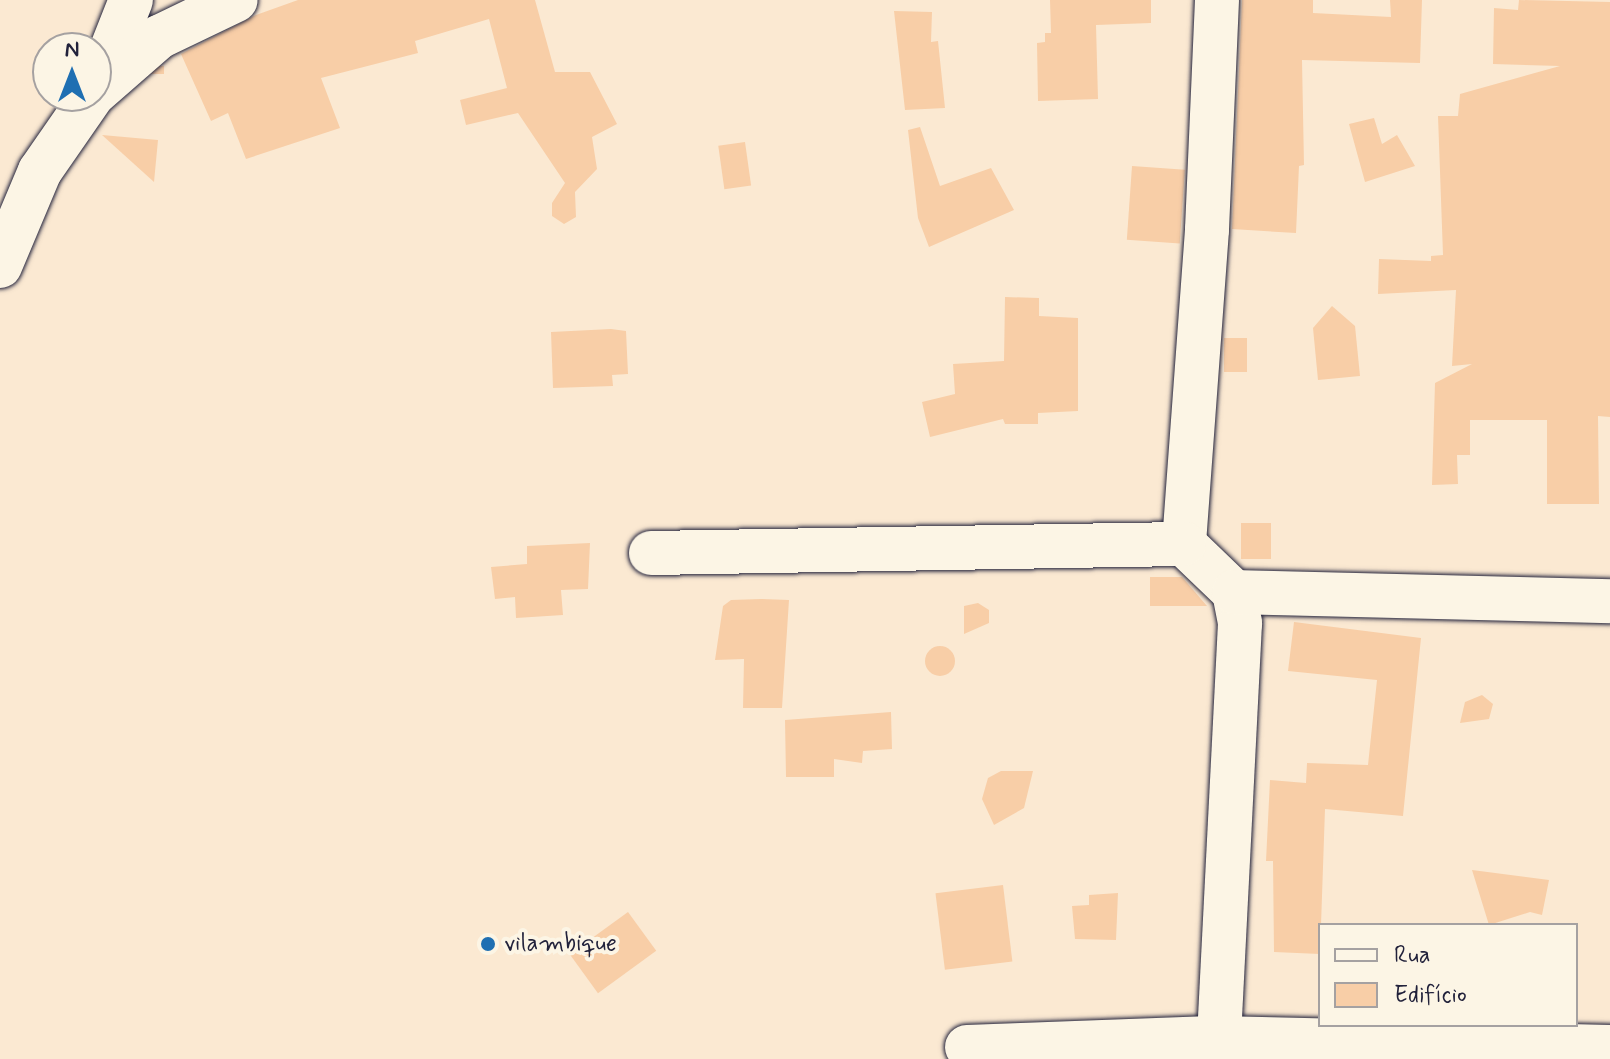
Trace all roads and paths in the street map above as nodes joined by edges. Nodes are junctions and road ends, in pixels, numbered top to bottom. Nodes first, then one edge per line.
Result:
1 (131, 0) edge
2 (236, 0) edge
3 (1217, 0) edge
4 (112, 49) edge
5 (112, 77) edge
6 (81, 112) edge
7 (0, 266) edge
8 (1184, 544) junction
9 (651, 553) dead end
10 (1234, 592) junction
11 (1610, 601) edge
12 (967, 1047) dead end
13 (1610, 1047) edge
14 (1218, 1048) edge

1 - 4 street
2 - 5 street
3 - 8 street
6 - 7 street
8 - 9 street
8 - 10 street
10 - 11 street
10 - 14 street
12 - 14 street
13 - 14 street

